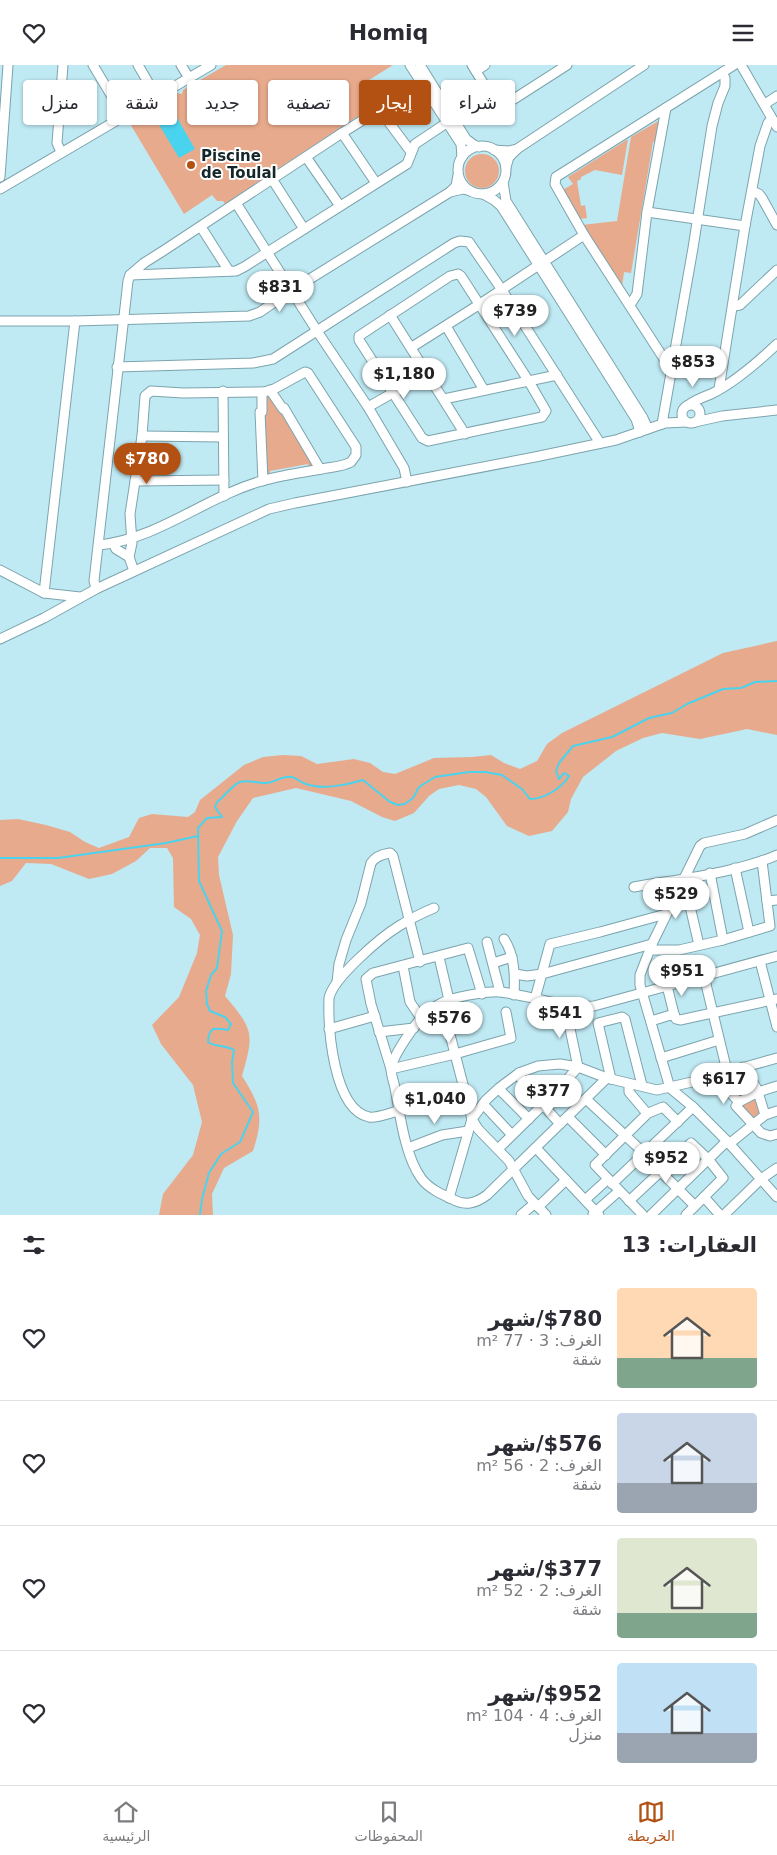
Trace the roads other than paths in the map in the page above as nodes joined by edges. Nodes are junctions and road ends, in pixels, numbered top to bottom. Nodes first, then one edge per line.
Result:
1 (8, 65) edge
2 (62, 65) edge
3 (93, 65) edge
4 (138, 65) edge
5 (181, 65) edge
6 (211, 65) edge
7 (410, 65) edge
8 (420, 65) edge
9 (486, 65) edge
10 (567, 65) edge
11 (644, 65) edge
12 (734, 65) edge
13 (741, 65) edge
14 (474, 68) edge
15 (722, 73) junction
16 (189, 78) junction
17 (147, 80) edge
18 (420, 80) edge
19 (481, 80) edge
20 (177, 85) edge
21 (107, 88) edge
22 (431, 95) edge
23 (777, 96) edge
24 (515, 98) edge
25 (441, 103) edge
26 (765, 104) junction
27 (441, 108) edge
28 (666, 108) junction
29 (359, 122) edge
30 (775, 123) edge
31 (107, 125) edge
32 (391, 125) edge
33 (445, 125) edge
34 (453, 125) edge
35 (454, 125) edge
36 (342, 133) junction
37 (480, 147) junction
38 (517, 149) junction
39 (494, 150) junction
40 (61, 152) junction
41 (411, 152) junction
42 (306, 157) junction
43 (462, 157) junction
44 (506, 167) junction
45 (458, 172) junction
46 (0, 177) edge
47 (272, 179) junction
48 (503, 182) junction
49 (376, 183) junction
50 (0, 188) edge
51 (470, 191) junction
52 (752, 191) junction
53 (450, 192) junction
54 (483, 194) junction
55 (236, 203) junction
56 (340, 206) junction
57 (647, 212) junction
58 (697, 219) junction
59 (777, 225) edge
60 (745, 226) junction
61 (200, 227) junction
62 (304, 229) junction
63 (584, 235) junction
64 (268, 253) junction
65 (541, 263) junction
66 (777, 270) edge
67 (229, 271) junction
68 (130, 275) junction
69 (292, 290) junction
70 (502, 290) junction
71 (480, 304) junction
72 (630, 305) junction
73 (734, 306) junction
74 (390, 315) junction
75 (122, 320) junction
76 (0, 321) edge
77 (76, 321) junction
78 (446, 327) junction
79 (318, 331) junction
80 (777, 343) edge
81 (412, 347) junction
82 (117, 367) junction
83 (672, 367) junction
84 (428, 373) junction
85 (557, 375) junction
86 (528, 380) junction
87 (719, 389) junction
88 (484, 390) junction
89 (223, 391) junction
90 (266, 391) junction
91 (393, 393) junction
92 (711, 394) junction
93 (444, 399) junction
94 (368, 407) junction
95 (685, 408) junction
96 (699, 410) junction
97 (777, 410) edge
98 (722, 416) junction
99 (691, 422) junction
100 (663, 424) junction
101 (644, 430) junction
102 (465, 434) junction
103 (142, 436) junction
104 (223, 437) junction
105 (600, 443) junction
106 (320, 469) junction
107 (224, 480) junction
108 (135, 481) junction
109 (264, 481) junction
110 (407, 482) junction
111 (224, 496) junction
112 (132, 537) junction
113 (113, 543) junction
114 (98, 545) junction
115 (130, 557) junction
116 (0, 570) edge
117 (134, 571) junction
118 (96, 589) junction
119 (44, 593) junction
120 (80, 597) junction
121 (0, 639) edge
122 (777, 821) edge
123 (777, 855) edge
124 (762, 861) junction
125 (735, 868) junction
126 (710, 873) junction
127 (684, 878) junction
128 (634, 887) dead end
129 (679, 891) junction
130 (777, 900) edge
131 (767, 901) junction
132 (434, 907) dead end
133 (666, 914) junction
134 (408, 920) junction
135 (749, 932) junction
136 (504, 939) dead end
137 (723, 940) junction
138 (487, 943) dead end
139 (698, 945) junction
140 (651, 947) junction
141 (777, 956) edge
142 (439, 957) junction
143 (512, 957) junction
144 (760, 961) junction
145 (420, 962) junction
146 (493, 963) junction
147 (403, 966) junction
148 (515, 974) junction
149 (542, 974) junction
150 (704, 976) junction
151 (337, 982) junction
152 (667, 986) junction
153 (500, 992) junction
154 (643, 993) junction
155 (482, 995) junction
156 (514, 995) junction
157 (535, 999) junction
158 (774, 1000) edge
159 (445, 1002) junction
160 (565, 1005) junction
161 (506, 1012) dead end
162 (713, 1013) junction
163 (674, 1014) junction
164 (375, 1017) junction
165 (421, 1018) junction
166 (651, 1021) junction
167 (777, 1027) edge
168 (414, 1028) junction
169 (329, 1029) junction
170 (380, 1032) junction
171 (719, 1041) junction
172 (455, 1054) junction
173 (661, 1058) junction
174 (777, 1059) edge
175 (578, 1067) junction
176 (743, 1067) junction
177 (391, 1069) junction
178 (727, 1071) junction
179 (519, 1073) junction
180 (715, 1075) junction
181 (609, 1079) junction
182 (629, 1084) junction
183 (642, 1085) junction
184 (777, 1086) edge
185 (670, 1088) junction
186 (499, 1089) junction
187 (465, 1091) junction
188 (758, 1092) junction
189 (586, 1099) junction
190 (739, 1103) junction
191 (483, 1104) junction
192 (543, 1106) junction
193 (693, 1107) junction
194 (399, 1110) junction
195 (777, 1111) edge
196 (646, 1114) junction
197 (765, 1115) junction
198 (568, 1117) junction
199 (472, 1119) junction
200 (529, 1119) junction
201 (678, 1122) junction
202 (752, 1123) junction
203 (560, 1124) junction
204 (468, 1131) junction
205 (777, 1134) edge
206 (512, 1135) junction
207 (625, 1136) junction
208 (728, 1142) junction
209 (536, 1148) junction
210 (408, 1149) junction
211 (498, 1149) junction
212 (646, 1152) junction
213 (606, 1155) junction
214 (708, 1159) junction
215 (777, 1168) edge
216 (515, 1169) junction
217 (664, 1169) junction
218 (566, 1179) junction
219 (762, 1179) junction
220 (610, 1181) junction
221 (678, 1189) junction
222 (619, 1191) junction
223 (704, 1197) junction
224 (777, 1197) edge
225 (449, 1198) junction
226 (585, 1200) junction
227 (629, 1201) junction
228 (536, 1205) junction
229 (695, 1206) junction
230 (596, 1214) edge
231 (521, 1215) edge
232 (546, 1215) edge
233 (644, 1215) edge
234 (651, 1215) edge
235 (686, 1215) edge
236 (720, 1215) edge
237 (724, 1215) edge

1 - 46 street
2 - 40 street
3 - 21 street
4 - 17 street
5 - 16 street
6 - 16 street
7 - 18 street
8 - 25 street
9 - 14 street
10 - 24 street
11 - 38 street
12 - 15 street
13 - 26 street
14 - 19 street
15 - 28 street
15 - 58 street
16 - 20 street
22 - 27 street
23 - 26 street
26 - 30 street
28 - 57 street
28 - 63 street
29 - 36 street
30 - 52 street
31 - 40 street
32 - 41 street
33 - 41 street
34 - 43 street
35 - 37 street
36 - 42 street
36 - 49 street
37 - 39 street
37 - 43 street
38 - 39 street
38 - 44 street
39 - 44 street
40 - 50 street
41 - 49 street
42 - 47 street
42 - 56 street
43 - 45 street
44 - 48 street
45 - 51 street
45 - 53 street
47 - 55 street
47 - 62 street
48 - 54 street
48 - 65 street
49 - 56 street
51 - 53 street
51 - 54 street
52 - 59 street
52 - 60 street
53 - 69 street
54 - 65 street
55 - 61 street
55 - 64 street
56 - 62 street
57 - 58 street
57 - 72 street
58 - 60 street
58 - 83 street
60 - 73 street
61 - 67 street
61 - 68 street
62 - 64 street
63 - 65 street
63 - 72 street
64 - 67 street
64 - 69 street
65 - 70 street
65 - 101 street
66 - 73 street
67 - 68 street
68 - 75 street
69 - 75 street
69 - 79 street
70 - 71 street
70 - 79 street
70 - 85 street
71 - 74 street
71 - 78 street
71 - 86 street
72 - 83 street
73 - 87 street
74 - 81 street
74 - 91 street
75 - 77 street
75 - 82 street
76 - 77 street
77 - 119 street
78 - 81 street
78 - 88 street
79 - 82 street
79 - 94 street
80 - 87 street
81 - 84 street
82 - 114 street
83 - 100 street
84 - 91 street
84 - 93 street
85 - 86 street
85 - 105 street
86 - 88 street
86 - 102 street
87 - 92 street
88 - 93 street
89 - 90 street
89 - 103 street
89 - 104 street
90 - 106 street
90 - 106 street
90 - 109 street
91 - 94 street
91 - 102 street
92 - 95 street
92 - 96 street
93 - 102 street
94 - 110 street
95 - 96 street
95 - 99 street
95 - 100 street
96 - 98 street
96 - 99 street
97 - 98 street
98 - 99 street
99 - 100 street
100 - 101 street
101 - 105 street
103 - 104 street
103 - 108 street
104 - 107 street
105 - 110 street
106 - 109 street
107 - 108 street
107 - 111 street
108 - 112 street
109 - 111 street
110 - 117 street
111 - 112 street
112 - 113 street
112 - 115 street
113 - 114 street
113 - 115 street
114 - 118 street
115 - 117 street
116 - 119 street
117 - 118 street
118 - 120 street
119 - 120 street
120 - 121 street
122 - 127 street
123 - 124 street
124 - 125 street
124 - 131 street
125 - 126 street
125 - 135 street
126 - 127 street
126 - 137 street
127 - 128 street
127 - 129 street
129 - 133 street
129 - 139 street
130 - 131 street
131 - 135 street
132 - 134 street
133 - 140 street
133 - 149 street
134 - 145 street
134 - 151 street
134 - 151 street
135 - 137 street
136 - 143 street
137 - 139 street
138 - 146 street
139 - 140 street
140 - 149 street
140 - 154 street
141 - 144 street
142 - 145 street
142 - 155 street
142 - 159 street
143 - 146 street
143 - 148 street
144 - 150 street
144 - 158 street
145 - 147 street
146 - 153 street
147 - 164 street
147 - 165 street
148 - 149 street
148 - 156 street
149 - 157 street
150 - 152 street
150 - 162 street
151 - 169 street
152 - 154 street
152 - 163 street
153 - 155 street
153 - 156 street
154 - 160 street
154 - 166 street
155 - 159 street
156 - 157 street
157 - 160 street
158 - 162 street
158 - 167 street
159 - 165 street
159 - 172 street
160 - 175 street
161 - 172 street
162 - 163 street
162 - 171 street
163 - 166 street
164 - 169 street
164 - 170 street
165 - 168 street
166 - 173 street
168 - 170 street
168 - 177 street
169 - 194 street
170 - 177 street
171 - 173 street
171 - 178 street
172 - 177 street
172 - 187 street
173 - 185 street
174 - 176 street
175 - 179 street
175 - 181 street
175 - 192 street
176 - 178 street
176 - 188 street
177 - 194 street
178 - 180 street
179 - 186 street
179 - 192 street
180 - 185 street
180 - 190 street
181 - 182 street
181 - 183 street
181 - 189 street
182 - 183 street
182 - 196 street
183 - 185 street
184 - 188 street
185 - 193 street
186 - 191 street
186 - 200 street
187 - 194 street
187 - 199 street
188 - 190 street
188 - 197 street
189 - 198 street
189 - 207 street
190 - 202 street
191 - 199 street
191 - 206 street
192 - 200 street
192 - 203 street
193 - 201 street
193 - 208 street
194 - 210 street
195 - 197 street
196 - 201 street
196 - 207 street
197 - 202 street
198 - 203 street
198 - 213 street
199 - 204 street
199 - 211 street
200 - 206 street
201 - 212 street
202 - 205 street
202 - 208 street
203 - 209 street
204 - 210 street
204 - 225 street
206 - 211 street
207 - 212 street
207 - 213 street
208 - 214 street
208 - 219 street
209 - 216 street
209 - 218 street
210 - 225 street
211 - 216 street
212 - 217 street
212 - 220 street
213 - 220 street
214 - 217 street
214 - 221 street
214 - 223 street
215 - 219 street
216 - 225 street
216 - 228 street
217 - 221 street
217 - 227 street
218 - 226 street
218 - 228 street
219 - 224 street
219 - 237 street
220 - 222 street
220 - 226 street
221 - 229 street
221 - 234 street
222 - 227 street
222 - 230 street
223 - 229 street
223 - 236 street
226 - 230 street
227 - 233 street
228 - 231 street
228 - 232 street
229 - 235 street

